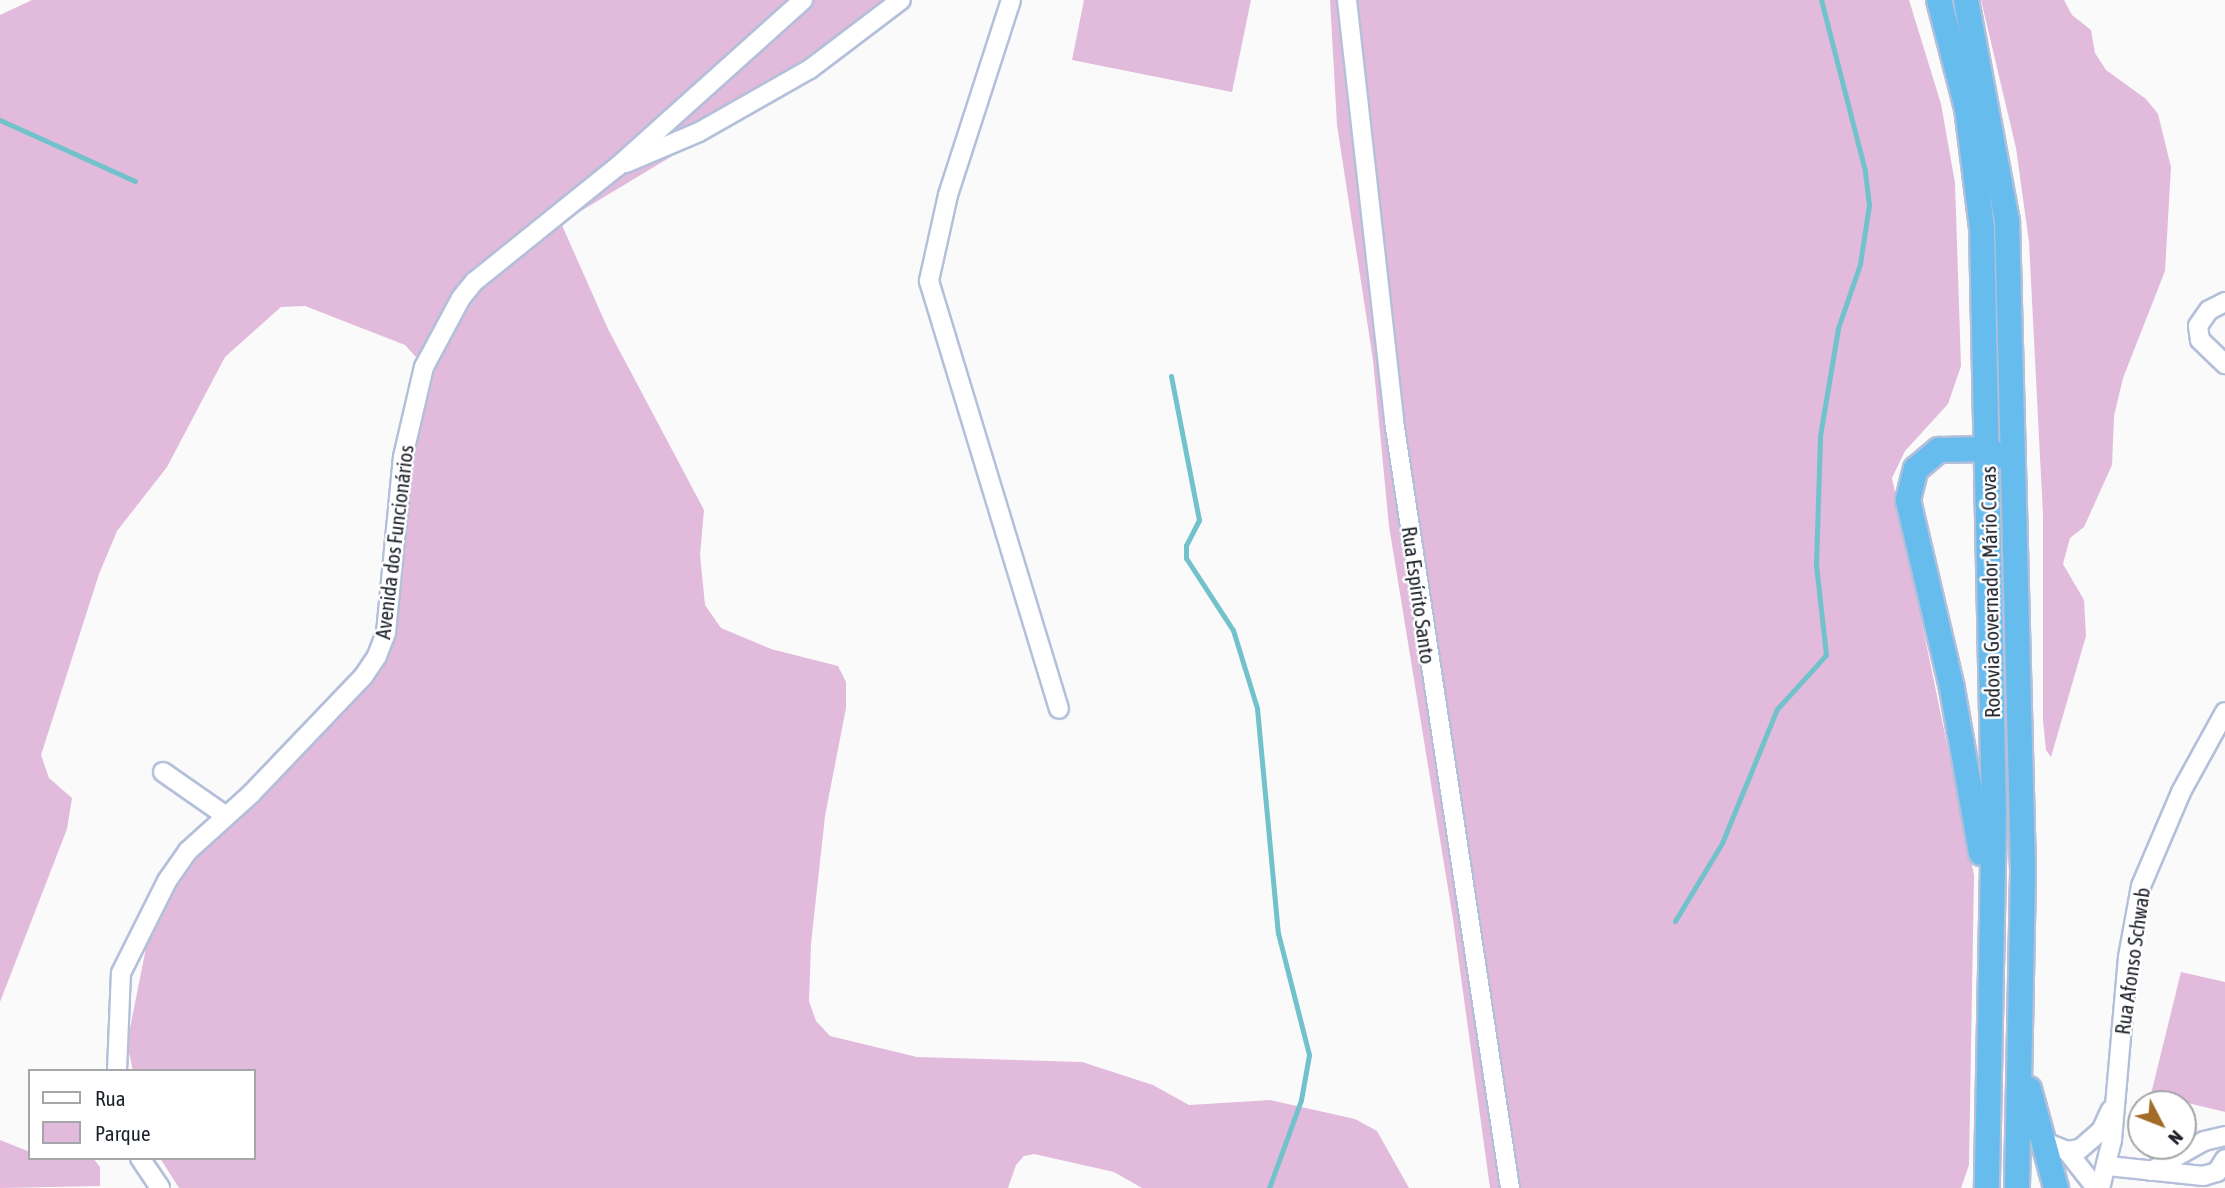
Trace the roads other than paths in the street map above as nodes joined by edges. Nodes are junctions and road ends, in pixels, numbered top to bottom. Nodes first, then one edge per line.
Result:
1 (803, 0) edge
2 (901, 0) edge
3 (1011, 0) edge
4 (1347, 0) edge
5 (1939, 0) edge
6 (1966, 0) edge
7 (617, 167) junction
8 (2217, 306) edge
9 (2225, 364) edge
10 (1987, 449) junction
11 (2015, 513) junction
12 (1059, 709) dead end
13 (2225, 712) edge
14 (163, 772) dead end
15 (226, 816) junction
16 (1990, 917) junction
17 (2021, 1001) junction
18 (117, 1069) edge
19 (2113, 1104) junction
20 (2225, 1136) edge
21 (2040, 1140) junction
22 (2067, 1151) junction
23 (141, 1160) edge
24 (2108, 1166) junction
25 (2221, 1166) edge
26 (2151, 1171) junction
27 (160, 1188) edge
28 (1510, 1188) edge
29 (1987, 1188) edge
30 (2017, 1188) edge
31 (2056, 1188) edge
32 (2098, 1188) edge

1 - 7 street, Avenida dos Funcionários
2 - 7 street
3 - 12 street
4 - 28 street, Rua Espírito Santo
5 - 10 highway, Rodovia Governador Mário Covas
6 - 11 highway, Rodovia Governador Mário Covas
7 - 15 street, Avenida dos Funcionários
8 - 9 street
10 - 11 highway
10 - 16 highway, Rodovia Governador Mário Covas
10 - 16 highway
11 - 17 highway, Rodovia Governador Mário Covas
13 - 19 street, Rua Afonso Schwab
14 - 15 street
15 - 18 street, Avenida dos Funcionários
16 - 29 highway, Rodovia Governador Mário Covas
17 - 21 highway
17 - 30 highway, Rodovia Governador Mário Covas
19 - 22 street, Rua Afonso Schwab
19 - 24 street, Rua Afonso Schwab
20 - 26 street
21 - 22 street
21 - 31 highway
22 - 32 street
23 - 27 street
24 - 26 street
24 - 32 street, Rua Afonso Schwab
25 - 26 street

